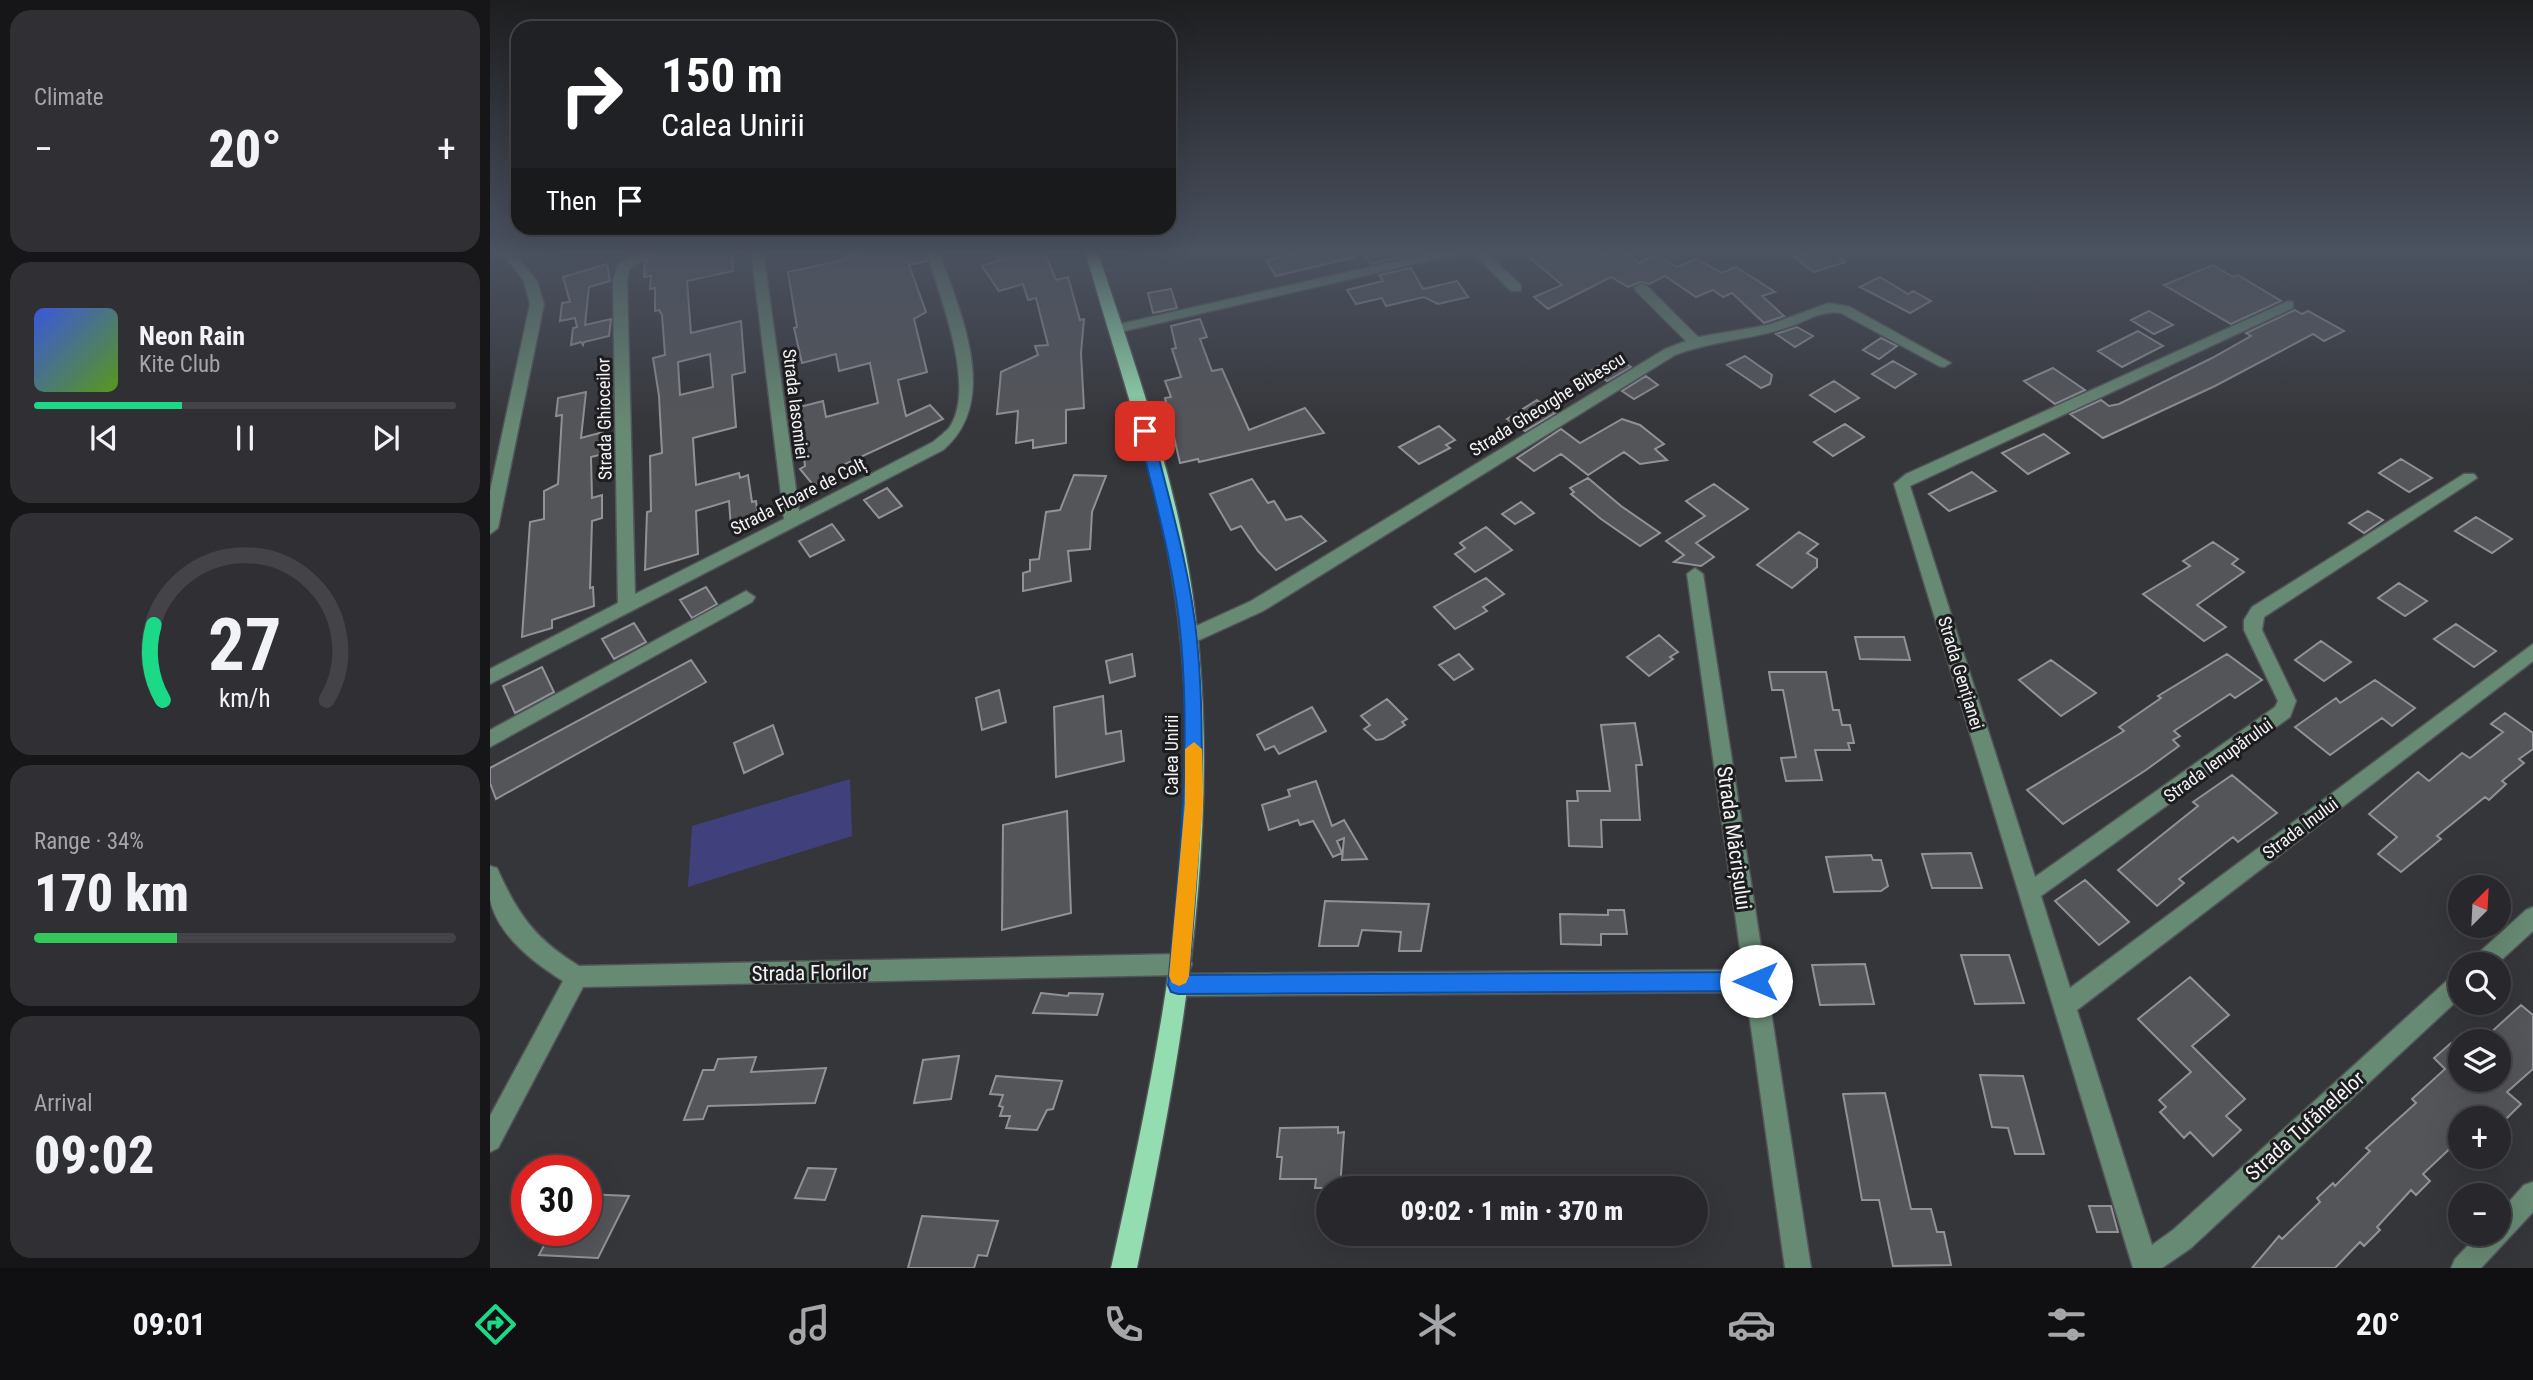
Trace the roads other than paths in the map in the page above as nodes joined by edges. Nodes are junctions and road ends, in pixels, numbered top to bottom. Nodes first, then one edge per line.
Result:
1 (536, 309) edge
2 (621, 309) edge
3 (765, 309) edge
4 (951, 309) edge
5 (1110, 309) edge
6 (1199, 309) edge
7 (1662, 309) edge
8 (1823, 309) edge
9 (1840, 309) edge
10 (2277, 309) edge
11 (1116, 328) junction
12 (1695, 342) junction
13 (1944, 363) dead end
14 (2469, 478) dead end
15 (792, 522) junction
16 (490, 528) edge
17 (1695, 574) dead end
18 (746, 597) dead end
19 (627, 606) junction
20 (1189, 637) junction
21 (2533, 651) edge
22 (490, 677) edge
23 (490, 739) edge
24 (491, 883) edge
25 (2030, 892) junction
26 (2533, 917) edge
27 (2495, 952) edge
28 (1180, 974) junction
29 (576, 977) junction
30 (1756, 981) junction
31 (2448, 995) edge
32 (2067, 1004) junction
33 (490, 1140) edge
34 (2533, 1195) edge
35 (2511, 1218) edge
36 (2485, 1246) edge
37 (2145, 1266) edge
38 (1124, 1268) edge
39 (1798, 1268) edge
40 (2464, 1268) edge

1 - 16 street
2 - 19 street, Strada Ghioceilor
3 - 15 street, Strada Iasomiei
4 - 15 street, Strada Floare de Colț
5 - 11 main road, Calea Unirii
6 - 11 street
7 - 12 street
8 - 12 street, Strada Gheorghe Bibescu
9 - 13 street, Strada Gheorghe Bibescu
10 - 25 street, Strada Gențianei
11 - 20 main road, Calea Unirii
12 - 20 street, Strada Gheorghe Bibescu
14 - 25 street, Strada Ienupărului
15 - 19 street, Strada Floare de Colț
17 - 30 street, Strada Măcrișului
18 - 23 street
19 - 22 street, Strada Floare de Colț
20 - 28 main road, Calea Unirii
21 - 32 street, Strada Inului
24 - 29 street
25 - 32 street, Strada Gențianei
26 - 27 street
28 - 29 street, Strada Florilor
28 - 30 street, Strada Florilor
28 - 38 main road, Calea Unirii
29 - 33 street
30 - 39 street, Strada Măcrișului
31 - 37 street, Strada Tufănelelor
32 - 37 street, Strada Gențianei
34 - 35 street
36 - 40 street

